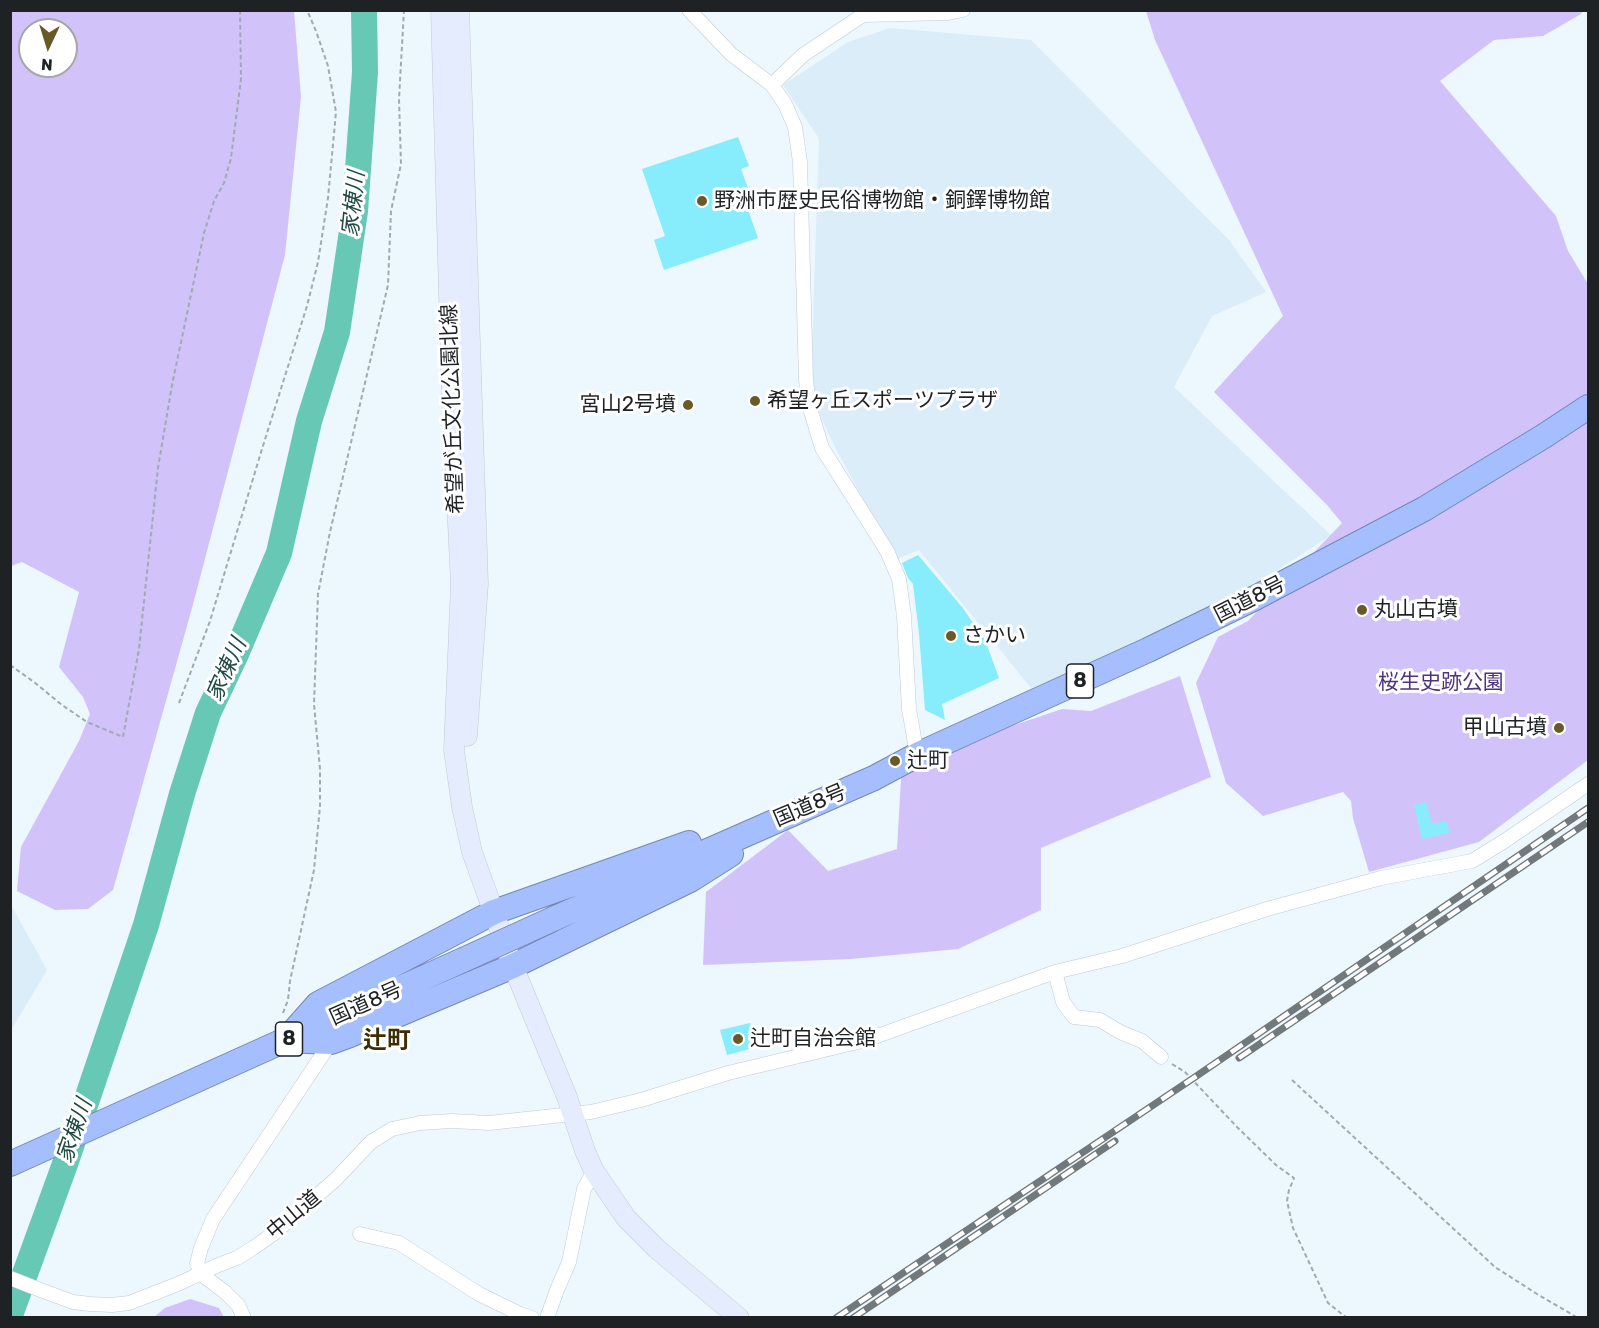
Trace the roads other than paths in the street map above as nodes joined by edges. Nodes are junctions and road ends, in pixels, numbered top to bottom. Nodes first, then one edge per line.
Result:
1 (441, 10) edge
2 (459, 10) edge
3 (689, 10) edge
4 (963, 10) edge
5 (772, 85) junction
6 (1588, 407) edge
7 (917, 755) junction
8 (1588, 784) edge
9 (462, 807) junction
10 (763, 826) junction
11 (495, 912) junction
12 (513, 966) junction
13 (1055, 972) junction
14 (284, 1029) junction
15 (332, 1041) junction
16 (1161, 1057) road end
17 (573, 1114) junction
18 (10, 1164) edge
19 (594, 1170) junction
20 (360, 1234) dead end
21 (201, 1274) junction
22 (10, 1278) edge
23 (244, 1317) edge
24 (532, 1317) edge
25 (547, 1317) edge
26 (739, 1317) edge

1 - 9 main road, 希望が丘文化公園北線
2 - 9 main road, 希望が丘文化公園北線
3 - 5 street
4 - 5 street
5 - 7 street
6 - 7 highway, 国道8号 / 8
7 - 10 highway, 国道8号 / 8
8 - 13 street, 中山道
9 - 11 main road, 希望が丘文化公園北線
10 - 11 highway
10 - 12 highway
10 - 14 highway, 国道8号 / 8, bridge
11 - 12 main road, 希望が丘文化公園北線
11 - 14 highway
12 - 15 highway
12 - 17 main road, 希望が丘文化公園北線
13 - 16 street
13 - 17 street, 中山道
14 - 15 highway
14 - 18 highway, 国道8号 / 8
15 - 21 street
17 - 19 main road, 希望が丘文化公園北線
17 - 21 street, 中山道
19 - 25 street
19 - 26 main road, 希望が丘文化公園北線
20 - 24 street
21 - 22 street, 中山道
21 - 23 street

